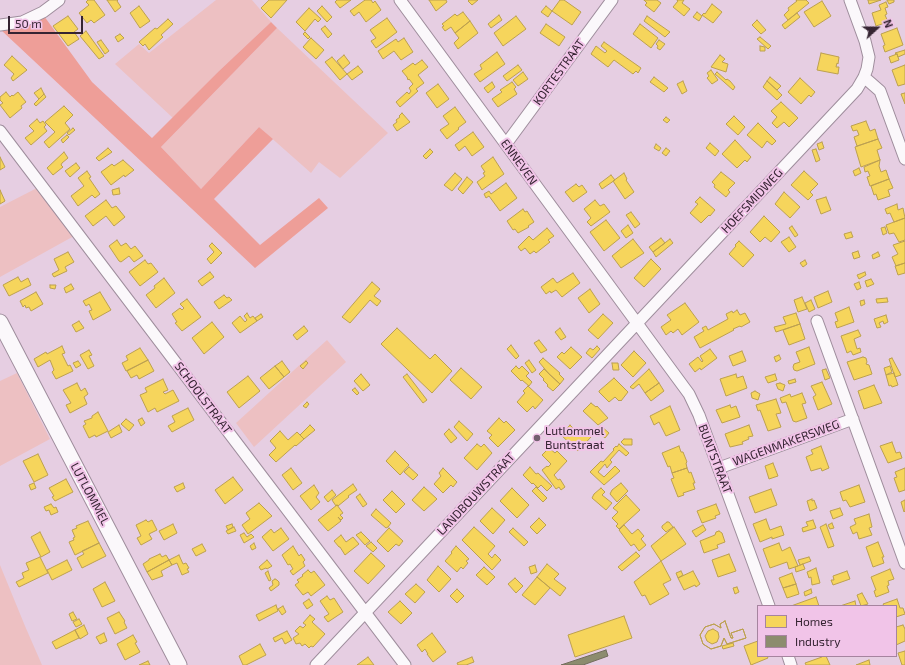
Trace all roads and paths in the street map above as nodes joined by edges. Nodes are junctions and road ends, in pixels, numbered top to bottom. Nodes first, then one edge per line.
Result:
1 (59, 0) edge
2 (612, 0) edge
3 (850, 0) edge
4 (402, 1) edge
5 (0, 25) edge
6 (864, 77) junction
7 (0, 131) edge
8 (506, 144) junction
9 (905, 159) edge
10 (817, 321) dead end
11 (0, 322) edge
12 (637, 324) junction
13 (853, 420) junction
14 (719, 468) junction
15 (905, 563) edge
16 (770, 605) edge
17 (366, 612) junction
18 (180, 665) edge
19 (316, 665) edge
20 (405, 665) edge

1 - 5 street
2 - 8 street, KORTESTRAAT
3 - 6 street, HOEFSMIDWEG
4 - 8 street, ENNEVEN
6 - 9 street
6 - 12 street, HOEFSMIDWEG
7 - 17 street, SCHOOLSTRAAT
8 - 12 street, ENNEVEN
10 - 13 street, WAGENMAKERSWEG
11 - 18 main road, LUTLOMMEL
12 - 14 street, BUNTSTRAAT
12 - 17 street, LANDBOUWSTRAAT
13 - 14 street, WAGENMAKERSWEG
13 - 15 street, WAGENMAKERSWEG
14 - 16 street, BUNTSTRAAT
17 - 19 street, LANDBOUWSTRAAT
17 - 20 street, SCHOOLSTRAAT

